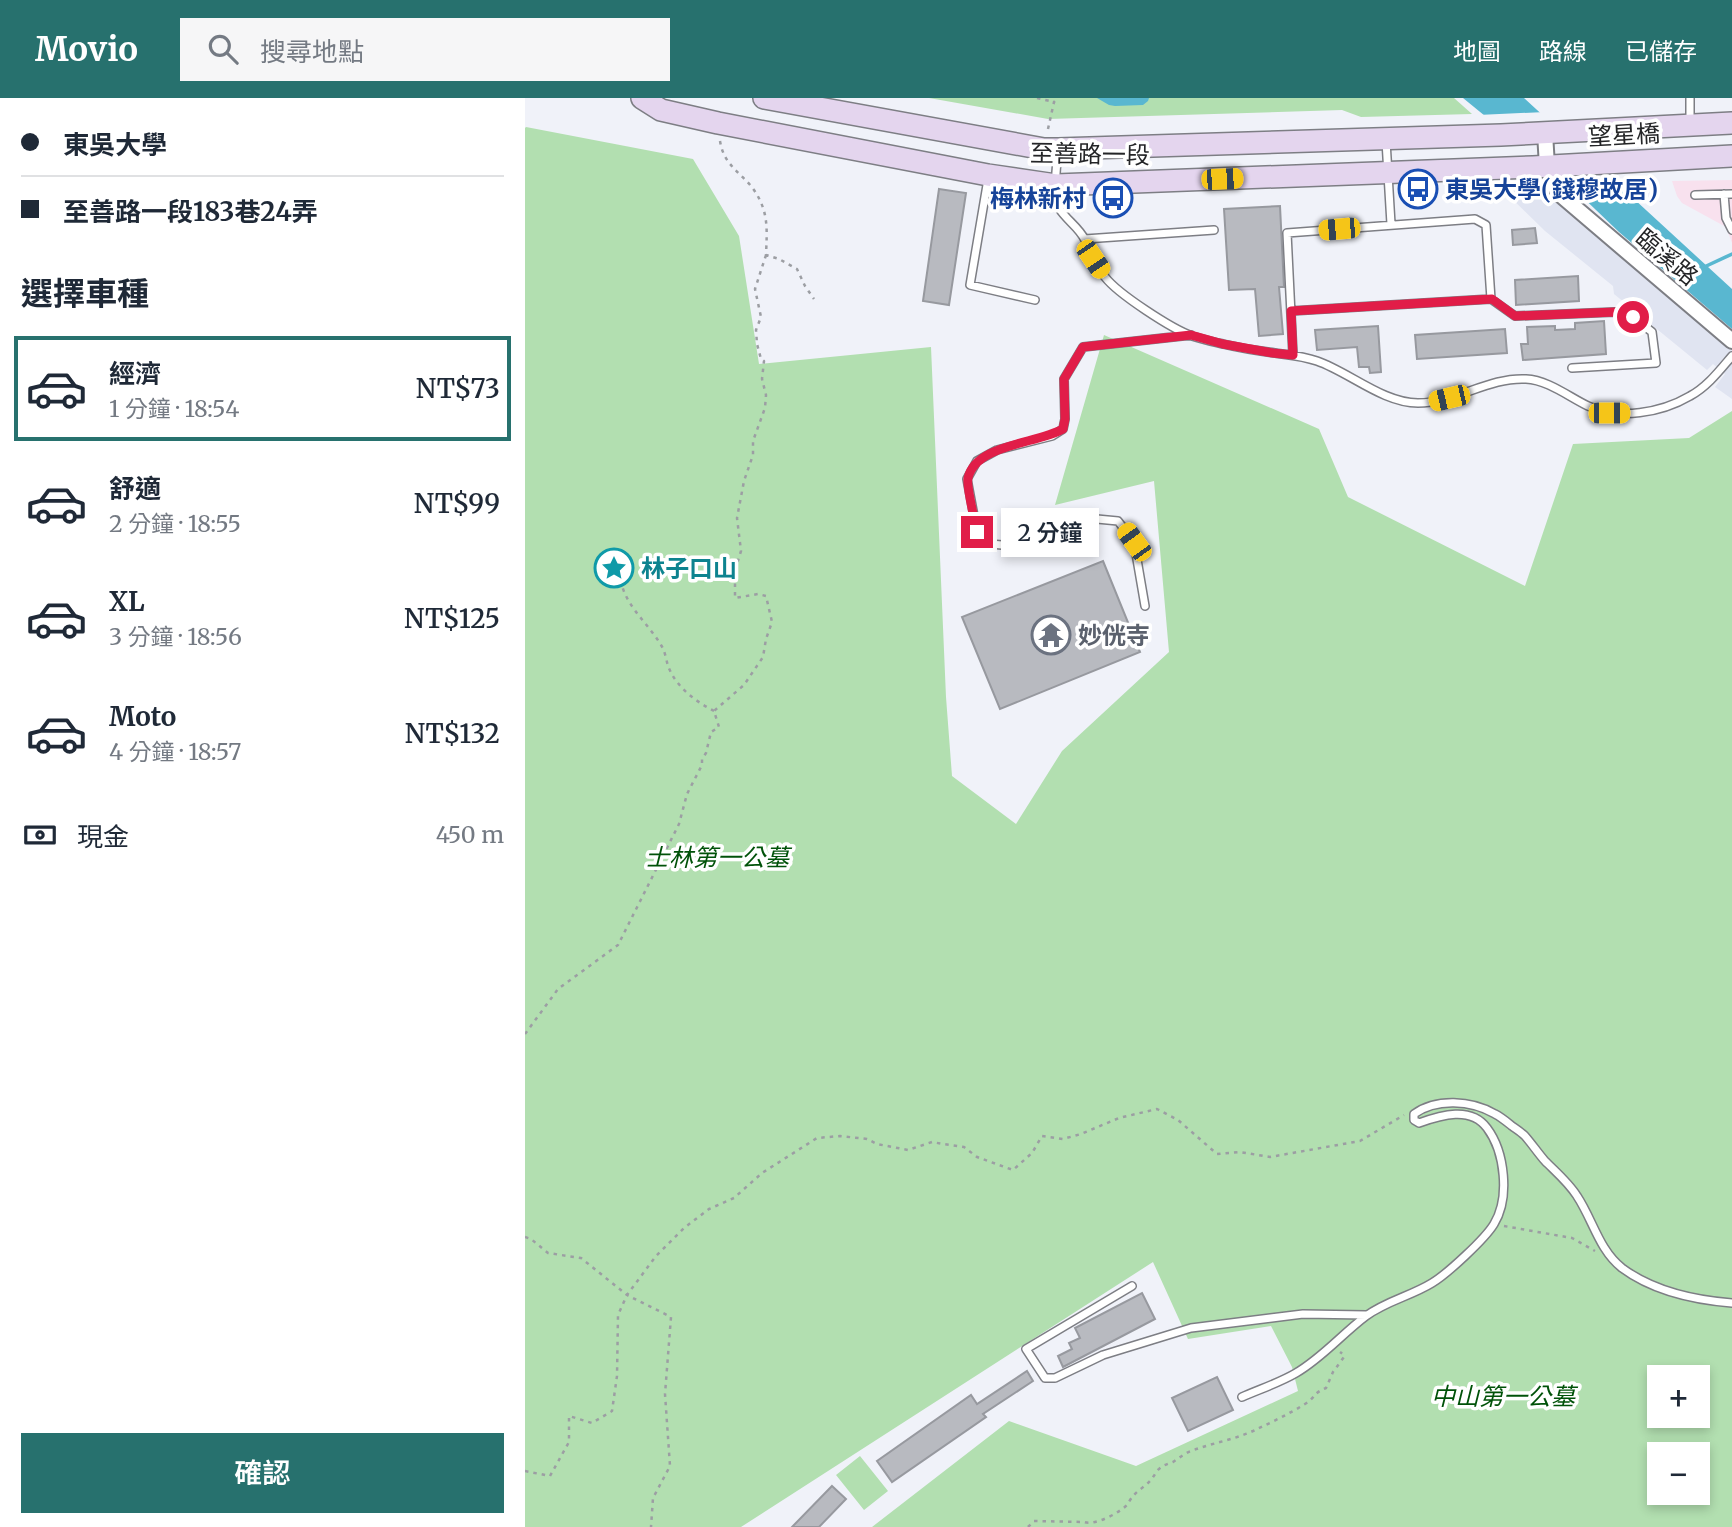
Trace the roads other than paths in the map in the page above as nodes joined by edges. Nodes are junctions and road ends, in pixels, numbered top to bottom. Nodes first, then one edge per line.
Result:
1 (1690, 98) edge
2 (639, 99) edge
3 (771, 99) edge
4 (1732, 123) edge
5 (1690, 125) junction
6 (1545, 133) junction
7 (1501, 135) joint
8 (1385, 139) junction
9 (1058, 149) junction
10 (1732, 156) edge
11 (1546, 166) junction
12 (1388, 173) junction
13 (988, 175) junction
14 (1056, 185) junction
15 (1728, 194) edge
16 (1695, 195) dead end
17 (1391, 224) junction
18 (1213, 230) dead end
19 (1732, 230) edge
20 (1085, 239) junction
21 (1492, 299) junction
22 (1034, 300) dead end
23 (1291, 311) junction
24 (1191, 335) junction
25 (1732, 341) edge
26 (1293, 355) junction
27 (1732, 356) edge
28 (1573, 368) dead end
29 (1146, 606) dead end
30 (1132, 1286) dead end
31 (1732, 1303) edge
32 (1367, 1315) junction
33 (1242, 1397) dead end

1 - 5 lane
2 - 13 main road, 至善路一段
3 - 9 main road, 至善路一段
4 - 5 main road, 望星橋
5 - 6 main road, 望星橋
6 - 7 main road, 望星橋
6 - 11 street, 臨溪路
7 - 8 main road, 至善路一段
8 - 9 main road, 至善路一段
8 - 12 lane
9 - 14 lane
10 - 11 main road, 望星橋
11 - 12 main road, 至善路一段
11 - 25 street, 臨溪路
12 - 14 main road, 至善路一段
12 - 17 lane
13 - 14 main road, 至善路一段
13 - 22 lane
14 - 20 lane
15 - 16 lane
15 - 19 lane
17 - 21 lane
17 - 23 lane
18 - 20 lane
20 - 24 lane
21 - 23 lane
21 - 28 lane
23 - 26 lane
24 - 26 lane
24 - 29 lane
26 - 27 lane
30 - 32 lane
31 - 32 lane
32 - 33 lane

